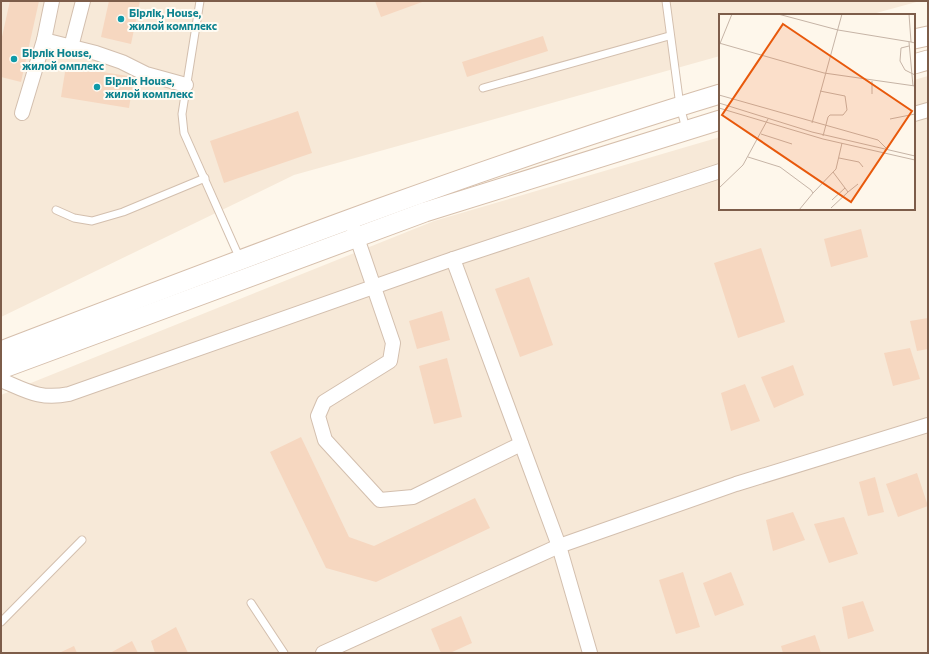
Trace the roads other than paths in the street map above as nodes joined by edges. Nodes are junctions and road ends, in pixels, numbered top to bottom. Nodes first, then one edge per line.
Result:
1 (52, 1) edge
2 (84, 1) edge
3 (200, 1) edge
4 (666, 1) edge
5 (669, 36) junction
6 (928, 36) edge
7 (915, 39) edge
8 (44, 40) junction
9 (71, 47) junction
10 (928, 60) edge
11 (915, 64) edge
12 (186, 85) junction
13 (483, 88) dead end
14 (719, 94) edge
15 (680, 106) junction
16 (928, 110) edge
17 (22, 113) dead end
18 (915, 114) edge
19 (719, 120) edge
20 (686, 131) junction
21 (719, 171) edge
22 (205, 178) junction
23 (56, 210) dead end
24 (349, 218) junction
25 (356, 237) junction
26 (240, 259) junction
27 (453, 259) junction
28 (375, 288) junction
29 (1, 351) edge
30 (1, 368) edge
31 (1, 380) edge
32 (928, 425) edge
33 (521, 444) junction
34 (82, 540) dead end
35 (559, 546) junction
36 (251, 604) dead end
37 (1, 622) edge
38 (284, 653) edge
39 (323, 653) edge
40 (590, 653) edge

1 - 8 street
2 - 9 street
3 - 12 lane
4 - 5 lane
5 - 13 lane
5 - 15 lane
6 - 7 main road
8 - 9 street
8 - 17 street
9 - 12 street
10 - 11 main road
12 - 22 lane
14 - 15 main road
15 - 20 lane
15 - 24 main road
16 - 18 street
19 - 20 main road
20 - 25 main road
21 - 27 street
22 - 23 lane
22 - 26 lane
24 - 25 street
24 - 26 main road
25 - 28 street
25 - 30 main road
26 - 29 main road
27 - 28 street
27 - 33 street
28 - 31 street
28 - 33 street
32 - 35 street
33 - 35 street
34 - 37 lane
35 - 39 street
35 - 40 street
36 - 38 lane

